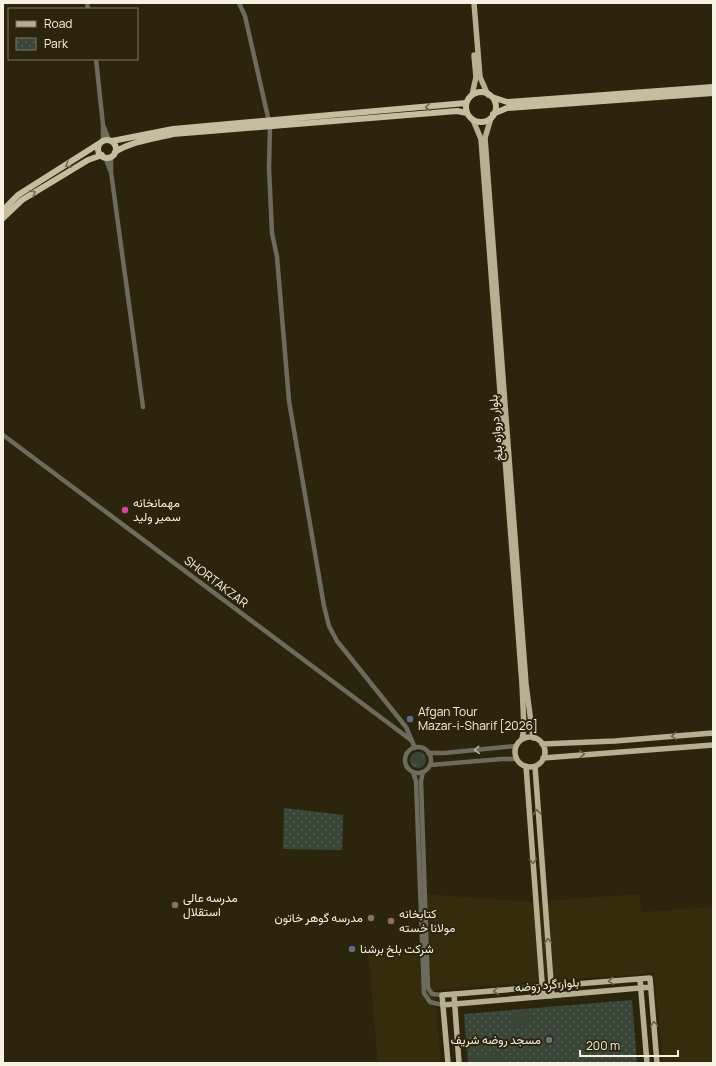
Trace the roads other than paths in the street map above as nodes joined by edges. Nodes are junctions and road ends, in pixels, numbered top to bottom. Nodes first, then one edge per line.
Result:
1 (239, 3) edge
2 (470, 3) edge
3 (474, 3) edge
4 (96, 60) edge
5 (713, 87) edge
6 (713, 92) edge
7 (472, 95) junction
8 (490, 96) junction
9 (466, 103) junction
10 (467, 113) junction
11 (492, 116) junction
12 (473, 120) junction
13 (270, 123) junction
14 (106, 141) junction
15 (108, 155) junction
16 (3, 210) edge
17 (3, 218) edge
18 (144, 408) dead end
19 (3, 435) edge
20 (713, 733) edge
21 (533, 738) junction
22 (522, 739) junction
23 (412, 741) junction
24 (542, 744) junction
25 (713, 745) edge
26 (516, 746) junction
27 (415, 748) junction
28 (501, 748) junction
29 (428, 753) junction
30 (444, 753) junction
31 (543, 758) junction
32 (502, 759) junction
33 (517, 759) junction
34 (444, 764) junction
35 (430, 765) junction
36 (526, 766) junction
37 (535, 766) junction
38 (412, 772) junction
39 (423, 772) junction
40 (640, 979) junction
41 (551, 986) junction
42 (542, 987) junction
43 (651, 987) junction
44 (641, 988) junction
45 (454, 994) junction
46 (442, 995) junction
47 (543, 996) junction
48 (552, 996) junction
49 (454, 1004) junction
50 (443, 1005) junction
51 (448, 1063) edge
52 (459, 1063) edge
53 (647, 1063) edge
54 (657, 1063) edge

1 - 13 street
2 - 7 main road
3 - 8 main road
4 - 14 street
5 - 8 highway
6 - 11 highway
7 - 8 highway
7 - 9 highway
8 - 11 highway
9 - 10 highway
9 -> 13 highway
10 - 12 highway
10 - 13 highway
11 - 12 highway
11 - 21 main road, بلوار دروازه بلخ
12 - 22 main road, بلوار دروازه بلخ
13 - 14 highway
13 - 15 highway
13 - 23 street
14 - 15 highway
14 - 15 highway
14 -> 16 highway
17 -> 15 highway
15 - 18 street
19 - 23 street, SHORTAKZAR
20 -> 24 main road
21 - 22 main road
21 - 24 main road
22 - 26 main road
23 - 27 street, SHORTAKZAR
24 - 31 main road
31 -> 25 main road
26 - 28 street
26 - 33 main road
27 - 29 street
27 - 38 street
28 -> 30 street
28 - 32 street
29 - 30 street
29 - 35 street
30 - 34 street
31 - 37 main road
32 - 33 street
32 - 34 street
33 - 36 main road
34 - 35 street
35 - 39 street
36 - 37 main road
36 -> 42 main road
41 -> 37 main road
38 - 39 street
38 - 50 street
39 - 46 street
40 -> 41 main road, بلوار گرد روضه
40 - 43 main road
40 - 44 main road
41 - 42 main road, بلوار گرد روضه
41 - 48 main road
42 -> 45 main road, بلوار گرد روضه
42 - 47 main road
43 - 44 main road, بلوار گرد روضه
54 -> 43 main road
44 - 48 main road, بلوار گرد روضه
44 - 53 main road
45 - 46 main road, بلوار گرد روضه
45 - 49 main road
46 - 50 main road
47 - 48 main road, بلوار گرد روضه
47 - 49 main road, بلوار گرد روضه
49 - 50 main road, بلوار گرد روضه
49 - 52 main road
50 - 51 main road

